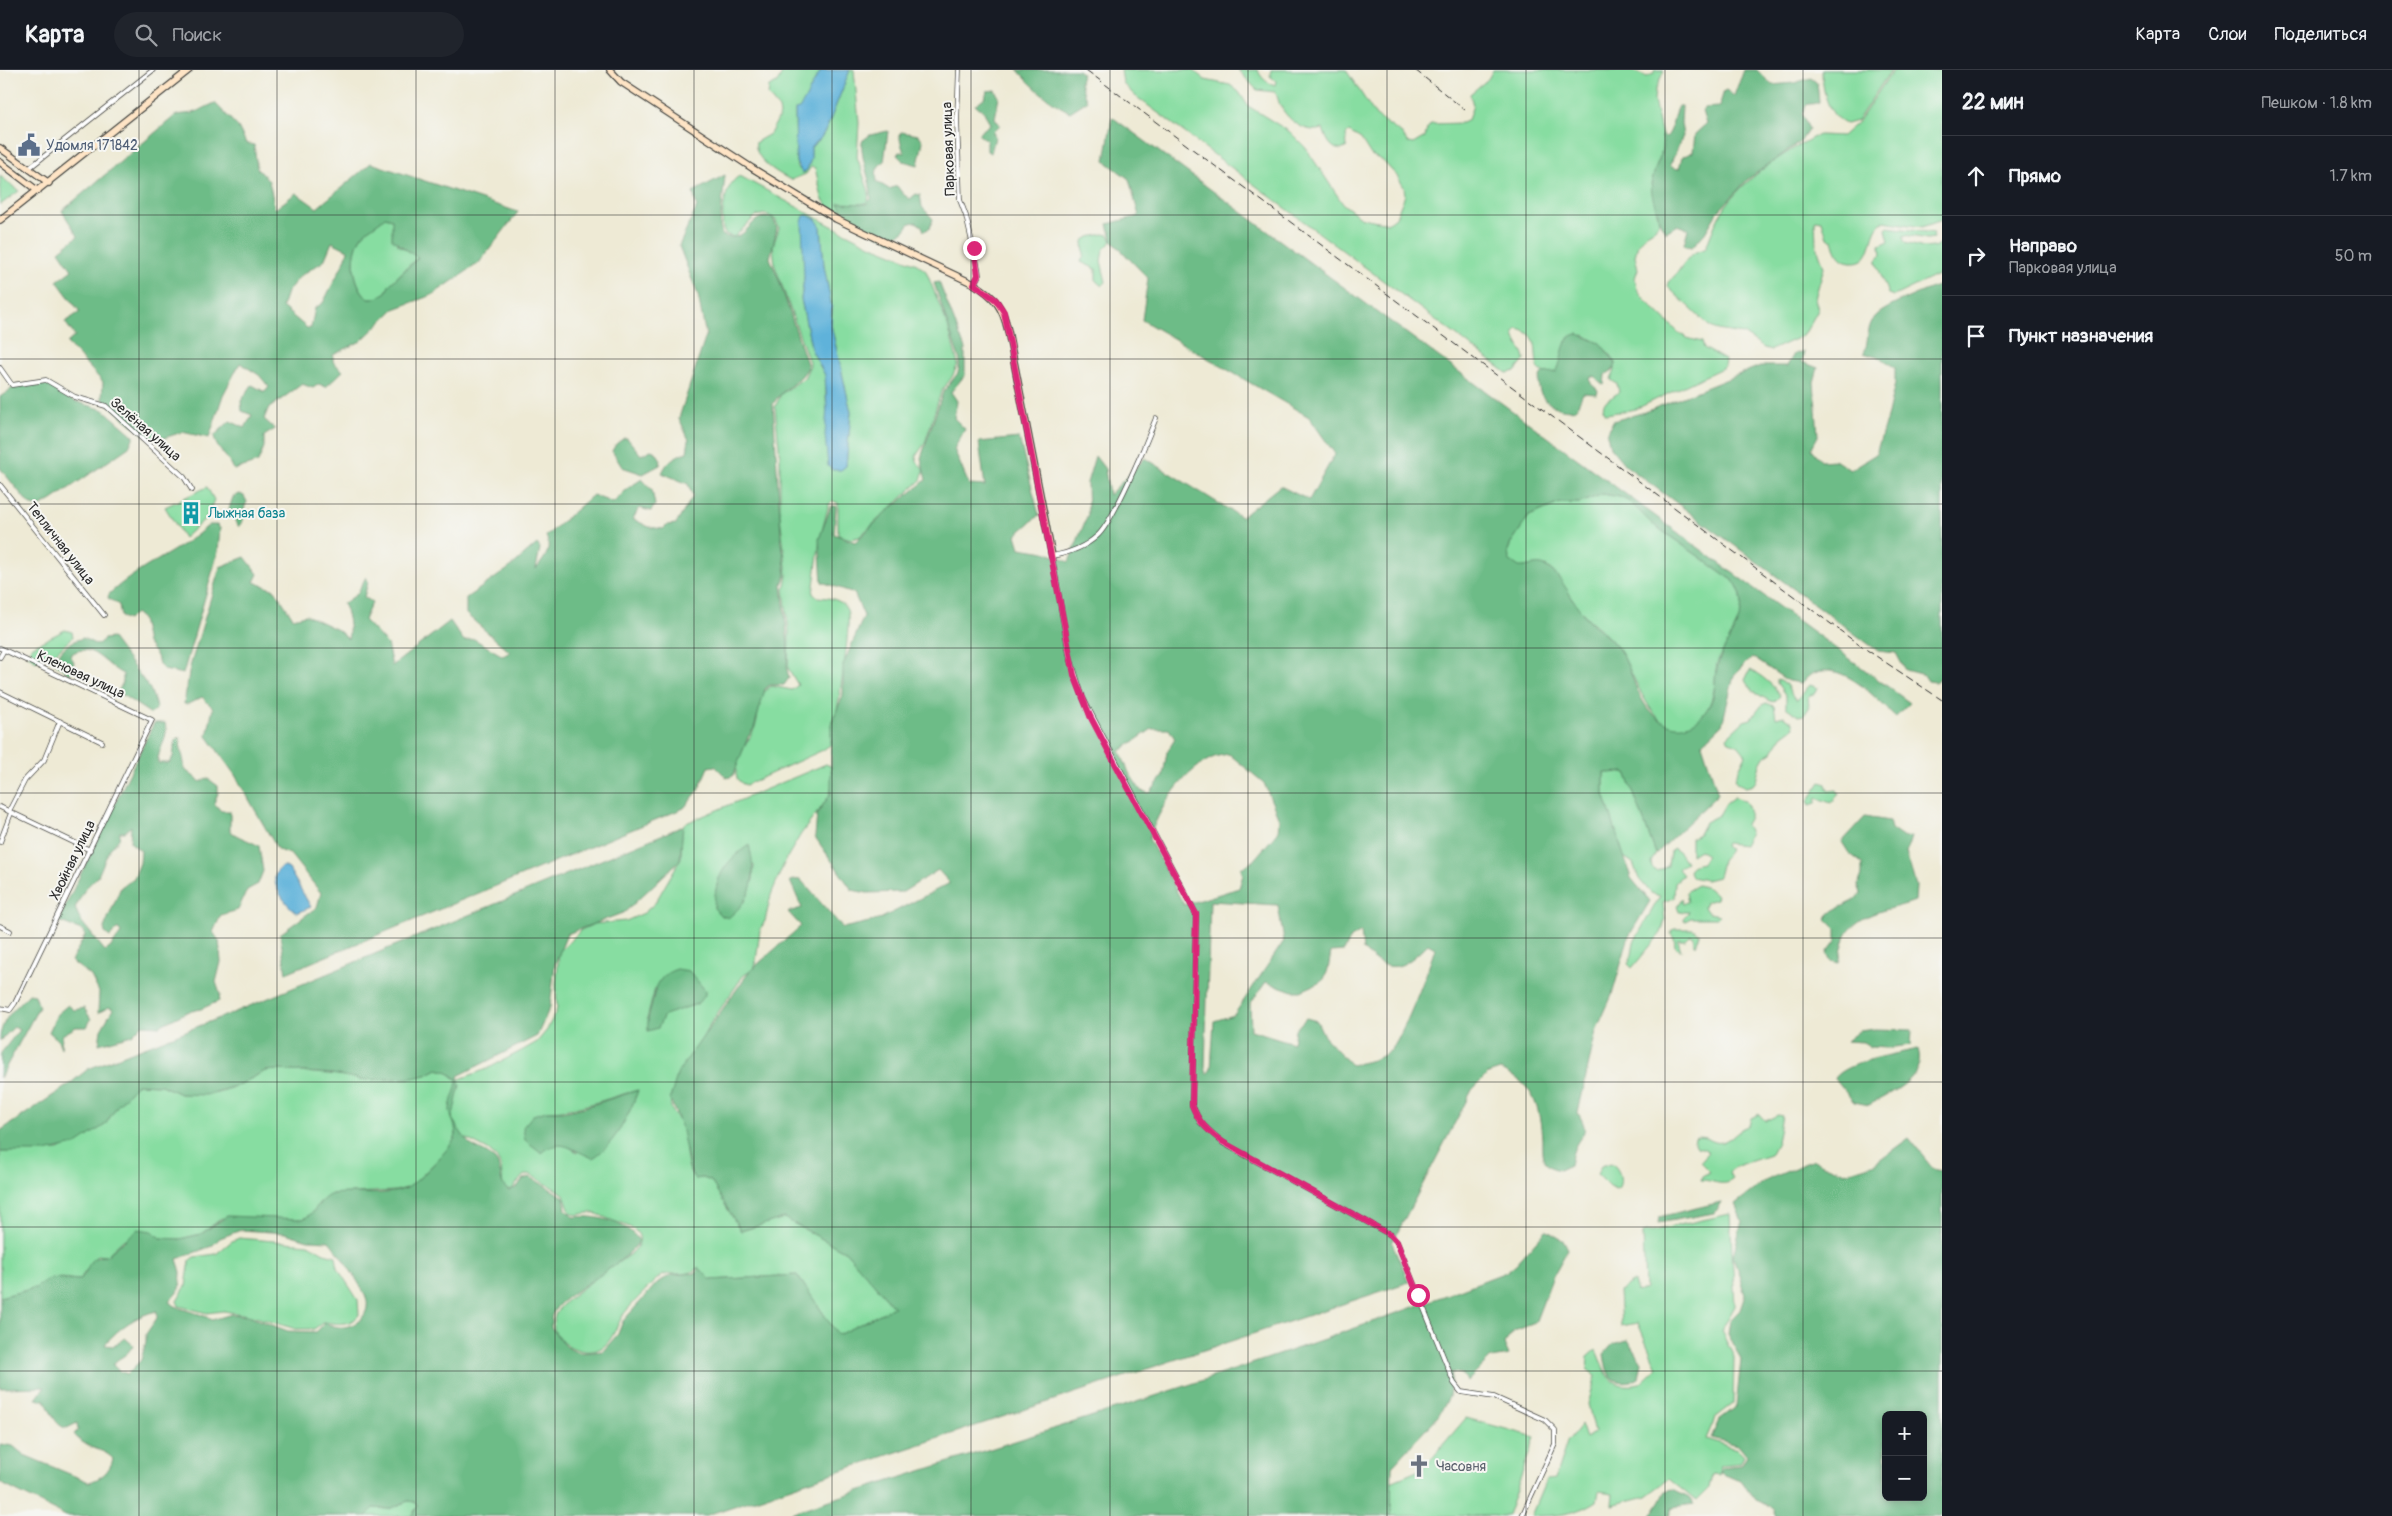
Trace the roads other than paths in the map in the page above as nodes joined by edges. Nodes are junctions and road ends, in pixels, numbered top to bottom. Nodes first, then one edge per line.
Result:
1 (153, 70) edge
2 (189, 70) edge
3 (610, 70) edge
4 (959, 70) edge
5 (0, 148) edge
6 (0, 162) edge
7 (28, 169) junction
8 (49, 183) junction
9 (38, 192) junction
10 (0, 220) edge
11 (974, 284) junction
12 (0, 368) edge
13 (1156, 418) dead end
14 (0, 485) edge
15 (192, 490) dead end
16 (1052, 556) junction
17 (104, 615) dead end
18 (2, 649) edge
19 (0, 658) edge
20 (0, 692) edge
21 (152, 720) joint
22 (60, 722) junction
23 (102, 742) dead end
24 (0, 807) edge
25 (10, 812) junction
26 (0, 842) edge
27 (90, 850) junction
28 (0, 926) edge
29 (10, 931) dead end
30 (0, 1008) edge
31 (1522, 1516) edge

1 - 7 street
2 - 8 street
3 - 11 street
4 - 11 street, Парковая улица
5 - 7 street
6 - 9 street
7 - 8 street
8 - 9 street
9 - 10 street
11 - 16 street
12 - 15 street, Зелёная улица
13 - 16 street
14 - 17 street, Тепличная улица
16 - 31 street
18 - 19 street
18 - 21 street, Кленовая улица
20 - 22 street
21 - 27 street, Хвойная улица
22 - 23 street
22 - 25 street
24 - 25 street
25 - 26 street
25 - 27 street
27 - 30 street, Хвойная улица
28 - 29 street

